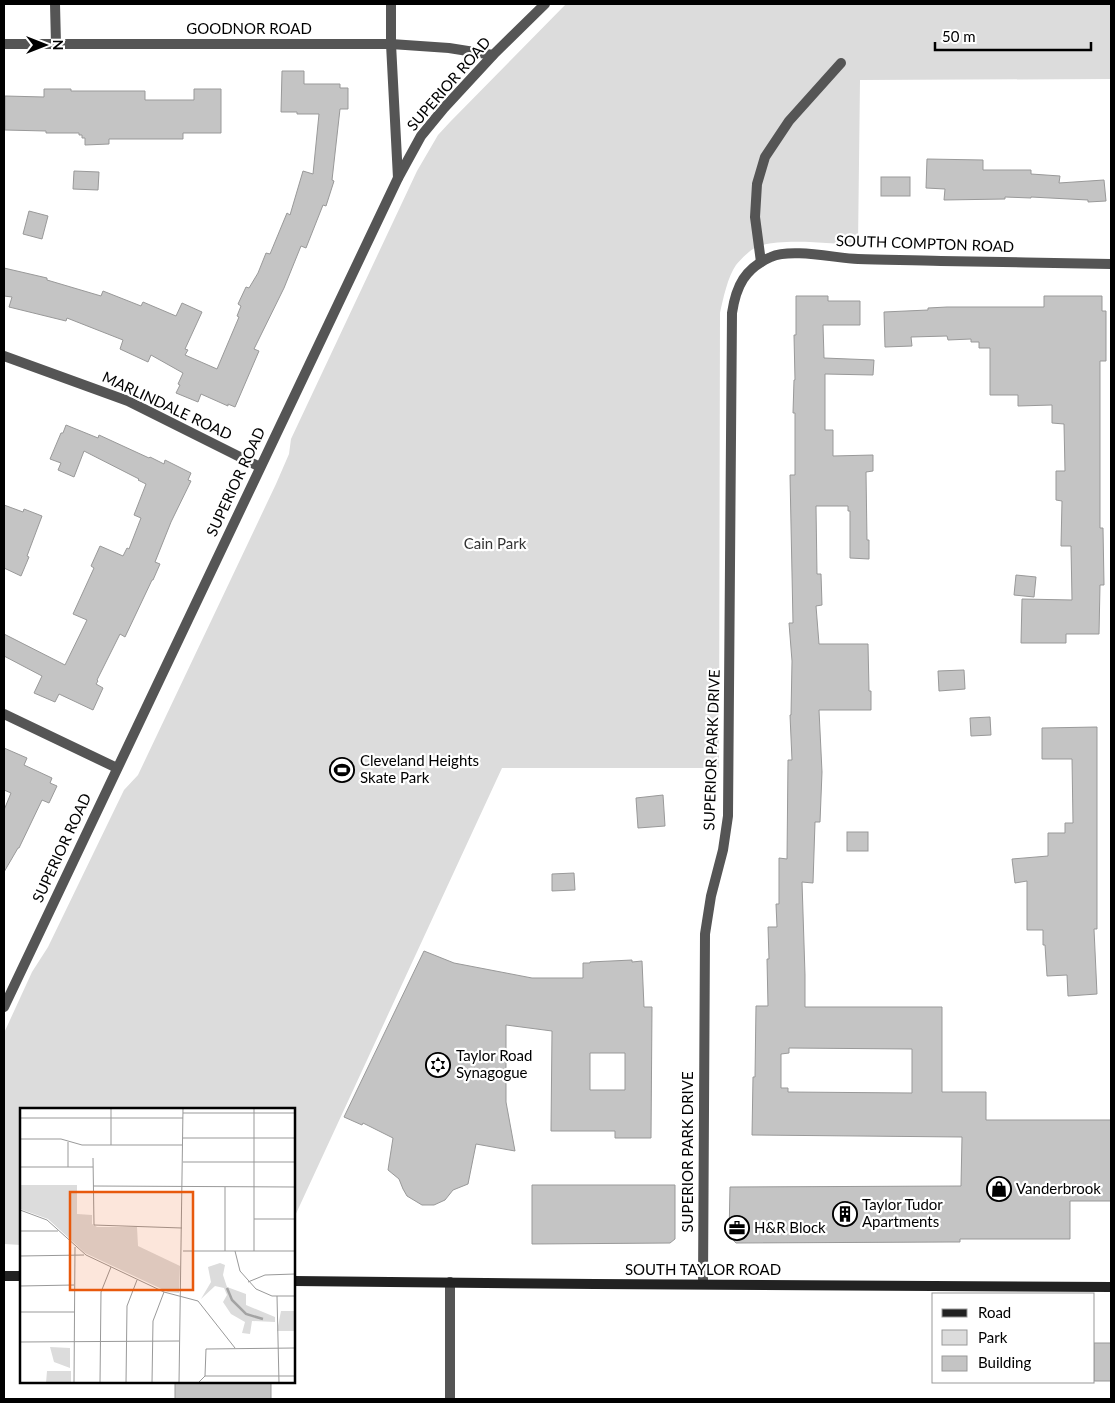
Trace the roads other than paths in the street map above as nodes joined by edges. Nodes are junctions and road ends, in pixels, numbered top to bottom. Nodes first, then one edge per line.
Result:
1 (55, 4) edge
2 (391, 4) edge
3 (545, 4) edge
4 (4, 44) edge
5 (56, 44) junction
6 (392, 44) junction
7 (493, 55) junction
8 (840, 63) dead end
9 (398, 178) junction
10 (761, 262) junction
11 (1111, 264) edge
12 (744, 276) joint
13 (4, 356) edge
14 (260, 467) junction
15 (4, 714) edge
16 (117, 768) junction
17 (4, 1007) edge
18 (4, 1276) edge
19 (20, 1276) edge
20 (295, 1280) edge
21 (450, 1282) junction
22 (703, 1284) junction
23 (1111, 1287) edge
24 (450, 1399) edge

1 - 5 street
2 - 6 street
3 - 7 street, SUPERIOR ROAD
4 - 5 street, GOODNOR ROAD
5 - 6 street, GOODNOR ROAD
6 - 7 street, GOODNOR ROAD
6 - 9 street
7 - 9 street, SUPERIOR ROAD
8 - 10 street
9 - 14 street, SUPERIOR ROAD
10 - 11 street, SOUTH COMPTON ROAD
10 - 12 street, SOUTH COMPTON ROAD
12 - 22 street, SUPERIOR PARK DRIVE
13 - 14 street, MARLINDALE ROAD
14 - 16 street, SUPERIOR ROAD
15 - 16 street
16 - 17 street, SUPERIOR ROAD
18 - 19 main road
20 - 21 main road, SOUTH TAYLOR ROAD
21 - 22 main road, SOUTH TAYLOR ROAD
21 - 24 street
22 - 23 main road, SOUTH TAYLOR ROAD

